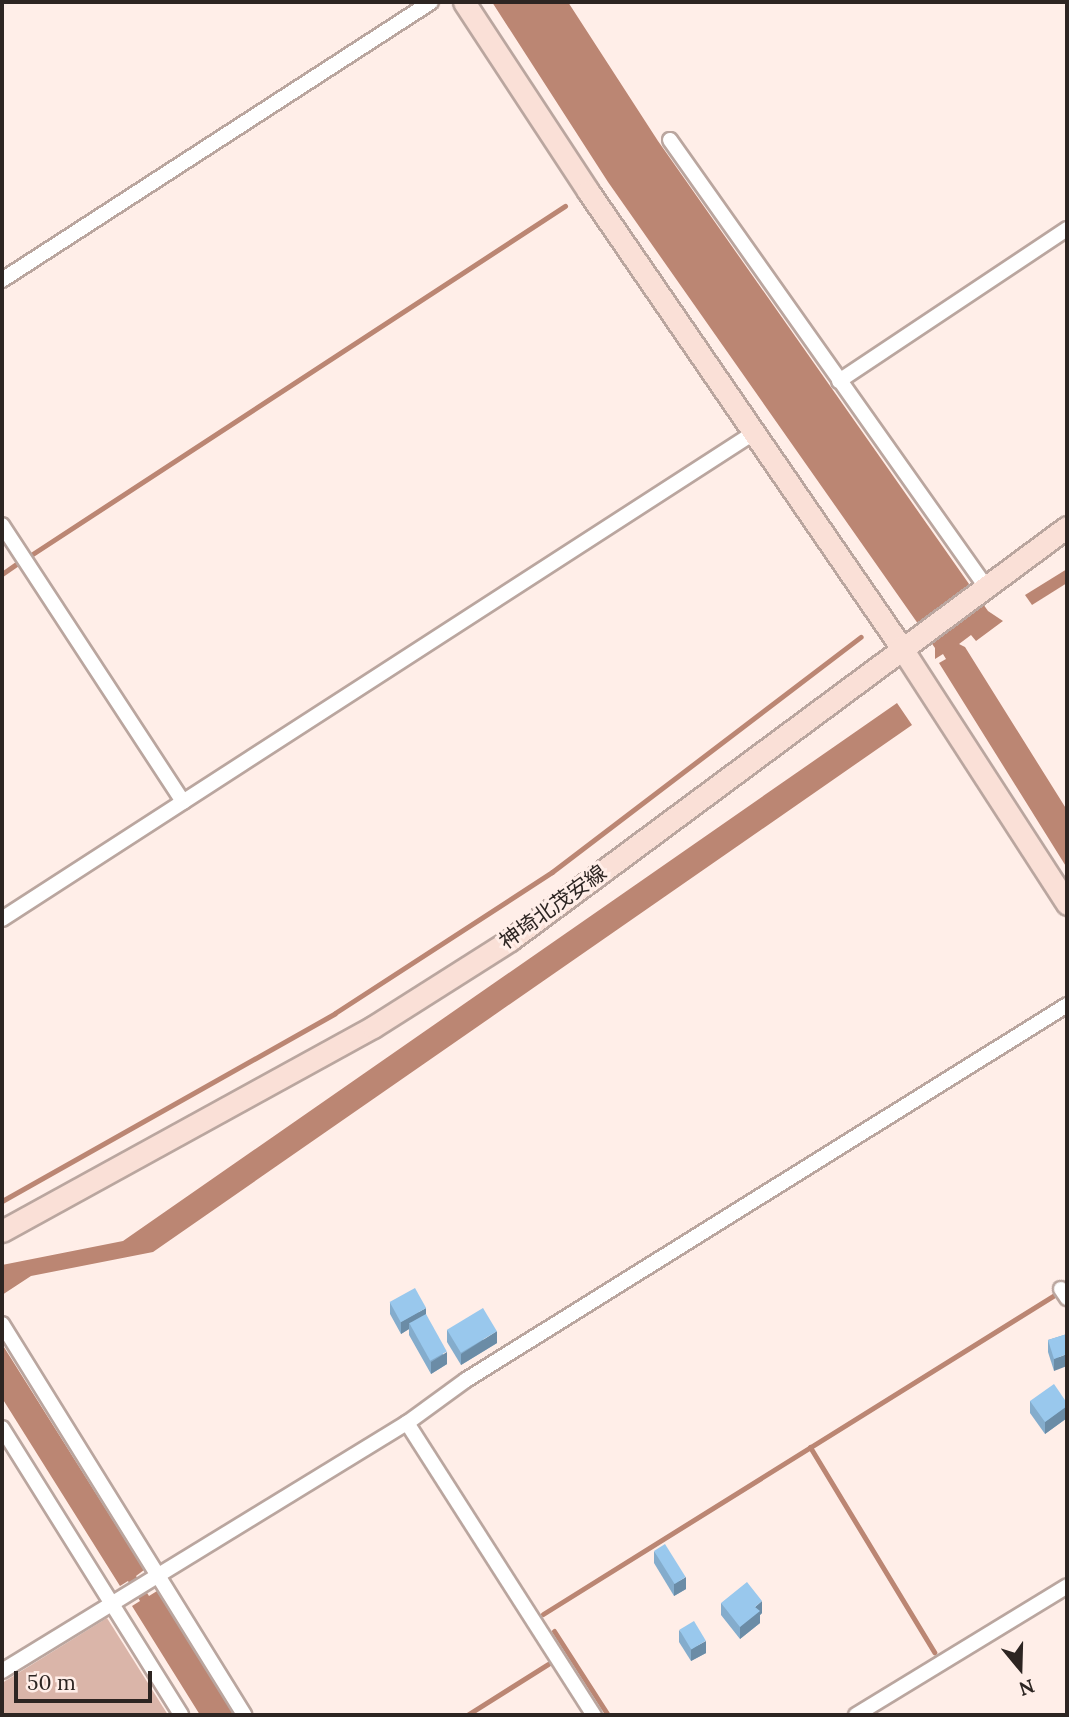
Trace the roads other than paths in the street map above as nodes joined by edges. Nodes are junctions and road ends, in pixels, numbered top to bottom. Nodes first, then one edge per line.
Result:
1 (431, 2) edge
2 (464, 2) edge
3 (670, 140) dead end
4 (1067, 229) edge
5 (2, 280) edge
6 (839, 381) junction
7 (755, 432) junction
8 (2, 525) edge
9 (1067, 527) edge
10 (986, 587) junction
11 (909, 642) junction
12 (183, 802) junction
13 (1067, 904) edge
14 (2, 919) edge
15 (1067, 1004) edge
16 (2, 1231) edge
17 (2, 1324) edge
18 (407, 1423) junction
19 (2, 1428) edge
20 (158, 1576) junction
21 (1067, 1586) edge
22 (111, 1604) junction
23 (2, 1671) edge
24 (181, 1715) edge
25 (244, 1715) edge
26 (594, 1715) edge
27 (856, 1715) edge

1 - 5 street
2 - 7 main road
3 - 6 street
4 - 6 street
6 - 10 street
7 - 11 main road
7 - 12 street
8 - 12 street
9 - 10 main road, 神埼北茂安線
10 - 11 main road, 神埼北茂安線
11 - 13 main road
11 - 16 main road, 神埼北茂安線
12 - 14 street
15 - 18 street
17 - 20 street
18 - 20 street
18 - 26 street
19 - 22 street
20 - 22 street
20 - 25 street
21 - 27 street
22 - 23 street
22 - 24 street

